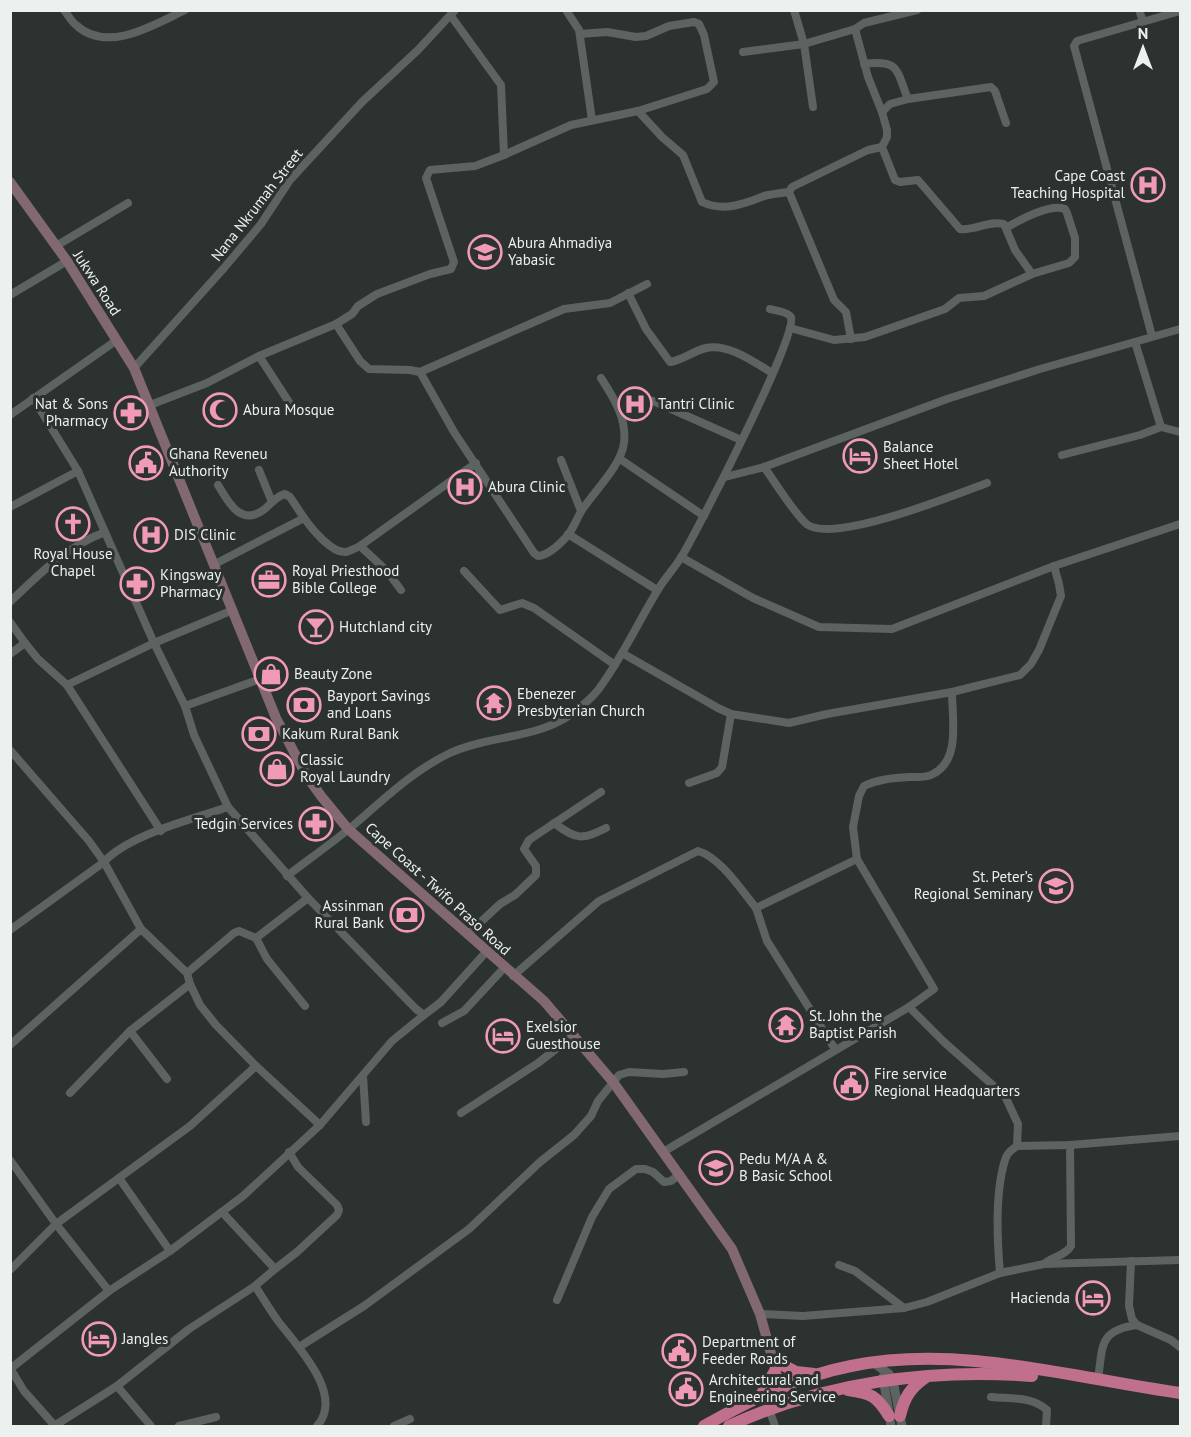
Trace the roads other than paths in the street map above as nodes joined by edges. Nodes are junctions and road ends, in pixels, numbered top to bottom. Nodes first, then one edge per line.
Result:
1 (64, 10) edge
2 (185, 10) edge
3 (566, 10) edge
4 (794, 10) edge
5 (917, 10) edge
6 (1139, 10) edge
7 (1180, 11) edge
8 (453, 13) edge
9 (884, 15) edge
10 (1143, 21) junction
11 (855, 29) junction
12 (580, 34) junction
13 (804, 44) junction
14 (743, 52) dead end
15 (864, 64) junction
16 (908, 99) junction
17 (813, 107) dead end
18 (638, 111) junction
19 (882, 112) junction
20 (592, 120) junction
21 (1006, 123) dead end
22 (882, 147) junction
23 (504, 156) junction
24 (10, 182) edge
25 (789, 192) junction
26 (128, 203) dead end
27 (1006, 228) junction
28 (56, 246) junction
29 (67, 261) junction
30 (1032, 274) junction
31 (646, 284) dead end
32 (628, 294) junction
33 (10, 295) edge
34 (770, 309) dead end
35 (336, 324) junction
36 (790, 328) junction
37 (1180, 329) edge
38 (1152, 336) junction
39 (851, 339) junction
40 (117, 340) junction
41 (1135, 342) junction
42 (259, 356) junction
43 (134, 368) junction
44 (420, 372) junction
45 (772, 373) junction
46 (601, 378) dead end
47 (33, 398) junction
48 (653, 401) dead end
49 (150, 405) junction
50 (294, 410) dead end
51 (10, 415) edge
52 (1161, 427) junction
53 (1180, 432) edge
54 (741, 440) junction
55 (1062, 455) dead end
56 (620, 459) junction
57 (561, 460) dead end
58 (476, 464) junction
59 (764, 466) junction
60 (259, 470) dead end
61 (78, 471) junction
62 (725, 477) junction
63 (987, 483) dead end
64 (218, 486) dead end
65 (272, 502) junction
66 (10, 507) edge
67 (581, 511) junction
68 (704, 516) junction
69 (304, 519) junction
70 (1180, 524) edge
71 (105, 532) junction
72 (568, 534) junction
73 (360, 546) junction
74 (681, 557) junction
75 (215, 564) junction
76 (1054, 566) junction
77 (464, 571) dead end
78 (401, 590) dead end
79 (657, 590) junction
80 (10, 602) edge
81 (233, 610) junction
82 (10, 622) edge
83 (25, 643) junction
84 (154, 644) junction
85 (622, 653) junction
86 (10, 654) edge
87 (615, 665) junction
88 (260, 679) junction
89 (67, 685) junction
90 (952, 692) junction
91 (185, 706) junction
92 (731, 714) junction
93 (10, 750) edge
94 (689, 783) dead end
95 (601, 792) dead end
96 (228, 807) junction
97 (554, 823) junction
98 (606, 828) dead end
99 (348, 829) junction
100 (161, 831) junction
101 (857, 859) junction
102 (104, 862) junction
103 (287, 876) junction
104 (308, 898) junction
105 (756, 908) junction
106 (141, 928) junction
107 (10, 930) edge
108 (468, 934) junction
109 (256, 938) junction
110 (487, 951) junction
111 (504, 968) junction
112 (188, 973) junction
113 (513, 976) junction
114 (190, 984) junction
115 (305, 1006) dead end
116 (909, 1007) junction
117 (424, 1014) junction
118 (442, 1023) dead end
119 (130, 1031) junction
120 (574, 1035) junction
121 (10, 1045) edge
122 (835, 1049) junction
123 (256, 1066) junction
124 (684, 1072) dead end
125 (363, 1076) junction
126 (168, 1079) dead end
127 (613, 1082) junction
128 (70, 1093) dead end
129 (461, 1113) dead end
130 (366, 1122) dead end
131 (320, 1125) junction
132 (1180, 1136) edge
133 (1070, 1145) junction
134 (1017, 1146) junction
135 (289, 1152) junction
136 (663, 1152) junction
137 (10, 1160) edge
138 (680, 1174) junction
139 (118, 1178) junction
140 (222, 1212) junction
141 (56, 1224) junction
142 (170, 1251) junction
143 (1180, 1260) edge
144 (1131, 1261) junction
145 (1044, 1264) junction
146 (839, 1265) dead end
147 (275, 1269) junction
148 (10, 1270) edge
149 (1000, 1273) junction
150 (255, 1286) junction
151 (109, 1291) junction
152 (557, 1300) dead end
153 (904, 1308) junction
154 (760, 1314) junction
155 (1137, 1325) junction
156 (299, 1347) junction
157 (1180, 1347) edge
158 (775, 1362) junction
159 (11, 1368) edge
160 (818, 1374) junction
161 (888, 1374) junction
162 (929, 1375) junction
163 (1098, 1379) junction
164 (1119, 1384) junction
165 (117, 1386) junction
166 (783, 1388) junction
167 (844, 1389) junction
168 (1180, 1393) edge
169 (991, 1396) dead end
170 (760, 1397) junction
171 (788, 1403) junction
172 (769, 1409) junction
173 (216, 1418) dead end
174 (410, 1419) dead end
175 (896, 1421) edge
176 (55, 1426) edge
177 (151, 1426) edge
178 (179, 1426) edge
179 (317, 1426) edge
180 (394, 1426) edge
181 (705, 1426) edge
182 (729, 1426) edge
183 (775, 1426) edge
184 (1046, 1426) edge

1 - 2 street
3 - 12 street
4 - 13 street
5 - 9 street
6 - 10 street
7 - 10 street
8 - 23 street
8 - 43 street, Nana Nkrumah Street
9 - 11 street
10 - 38 street
11 - 13 street
11 - 15 street
12 - 18 street
12 - 20 street
13 - 14 street
13 - 17 street
15 - 16 street
15 - 19 street
16 - 19 street
16 - 21 street
18 - 20 street
18 - 25 street
19 - 22 street
20 - 23 street
22 - 25 street
22 - 27 street
23 - 35 street
24 - 28 main road, Jukwa Road
25 - 39 street
26 - 28 street
27 - 30 street
27 - 30 street
28 - 29 main road, Jukwa Road
29 - 33 street
29 - 40 main road, Jukwa Road
30 - 39 street
31 - 32 street
32 - 44 street
32 - 45 street
34 - 36 street
35 - 42 street
35 - 44 street
36 - 39 street
36 - 45 street
37 - 38 street
38 - 41 street
40 - 43 main road, Jukwa Road
40 - 47 street
41 - 52 street
41 - 59 street
42 - 49 street
42 - 50 street
43 - 49 main road, Jukwa Road
44 - 58 street
45 - 54 street
46 - 56 street
47 - 51 street
47 - 61 street
48 - 54 street
49 - 75 main road, Cape Coast - Twifo Praso Road
52 - 53 street
52 - 55 street
54 - 62 street
56 - 67 street
56 - 68 street
57 - 67 street
58 - 72 street
58 - 73 street
59 - 62 street
59 - 63 street
60 - 65 street
61 - 66 street
61 - 71 street
62 - 68 street
64 - 65 street
65 - 69 street
67 - 72 street
68 - 74 street
69 - 73 street
69 - 75 street
70 - 76 street
71 - 80 street
71 - 84 street
72 - 79 street
73 - 78 street
74 - 76 street
74 - 79 street
75 - 81 main road, Cape Coast - Twifo Praso Road
76 - 90 street
77 - 87 street
79 - 85 street
81 - 84 street
81 - 88 main road, Cape Coast - Twifo Praso Road
82 - 83 street
83 - 86 street
83 - 89 street
84 - 89 street
84 - 91 street
85 - 87 street
85 - 92 street
87 - 99 street
88 - 91 street
88 - 99 main road, Cape Coast - Twifo Praso Road
89 - 100 street
90 - 92 street
90 - 101 street
91 - 96 street
92 - 94 street
93 - 102 street
95 - 97 street
96 - 100 street
96 - 103 street
97 - 98 street
97 - 108 street
99 - 103 street
99 - 108 main road, Cape Coast - Twifo Praso Road
100 - 102 street
101 - 105 street
101 - 116 street
102 - 106 street
102 - 107 street
103 - 104 street
104 - 109 street
104 - 117 street
105 - 113 street
105 - 122 street
106 - 112 street
106 - 121 street
108 - 110 main road, Cape Coast - Twifo Praso Road
109 - 112 street
109 - 115 street
110 - 111 main road, Cape Coast - Twifo Praso Road
110 - 117 street
111 - 113 main road, Cape Coast - Twifo Praso Road
111 - 118 street
112 - 114 street
113 - 120 main road, Cape Coast - Twifo Praso Road
114 - 119 street
114 - 123 street
116 - 122 street
116 - 134 street
117 - 125 street
119 - 126 street
119 - 128 street
120 - 127 main road, Cape Coast - Twifo Praso Road
120 - 129 street
122 - 136 street
123 - 131 street
123 - 139 street
124 - 127 street
125 - 130 street
125 - 131 street
127 - 136 main road, Cape Coast - Twifo Praso Road
127 - 156 street
131 - 135 street
132 - 133 street
133 - 134 street
133 - 145 street
134 - 149 street
135 - 140 street
135 - 147 street
136 - 138 main road, Cape Coast - Twifo Praso Road
137 - 141 street
138 - 152 street
138 - 154 main road, Cape Coast - Twifo Praso Road
139 - 141 street
139 - 142 street
140 - 142 street
140 - 147 street
141 - 148 street
141 - 151 street
142 - 151 street
143 - 144 street
144 - 145 street
144 - 155 street
145 - 149 street
146 - 153 street
147 - 150 street
149 - 153 street
150 - 156 street
150 - 165 street
151 - 159 street
153 - 154 street
154 - 158 main road, Cape Coast - Twifo Praso Road
155 - 157 street
155 - 163 street
156 - 179 street
158 - 160 highway
158 - 166 main road, Cape Coast - Twifo Praso Road
158 - 170 highway
159 - 176 street
160 - 161 highway
160 - 166 highway
161 - 162 highway
161 - 163 highway
161 - 167 highway
161 - 175 street
162 - 164 highway
162 - 175 highway
163 - 164 highway
164 - 168 highway
165 - 176 street
165 - 177 street
166 - 170 highway
166 - 171 main road, Cape Coast - Twifo Praso Road
167 - 171 highway
167 - 175 highway
169 - 184 street
170 - 181 highway
171 - 172 highway
172 - 182 highway
172 - 183 street
173 - 178 street
174 - 180 street

